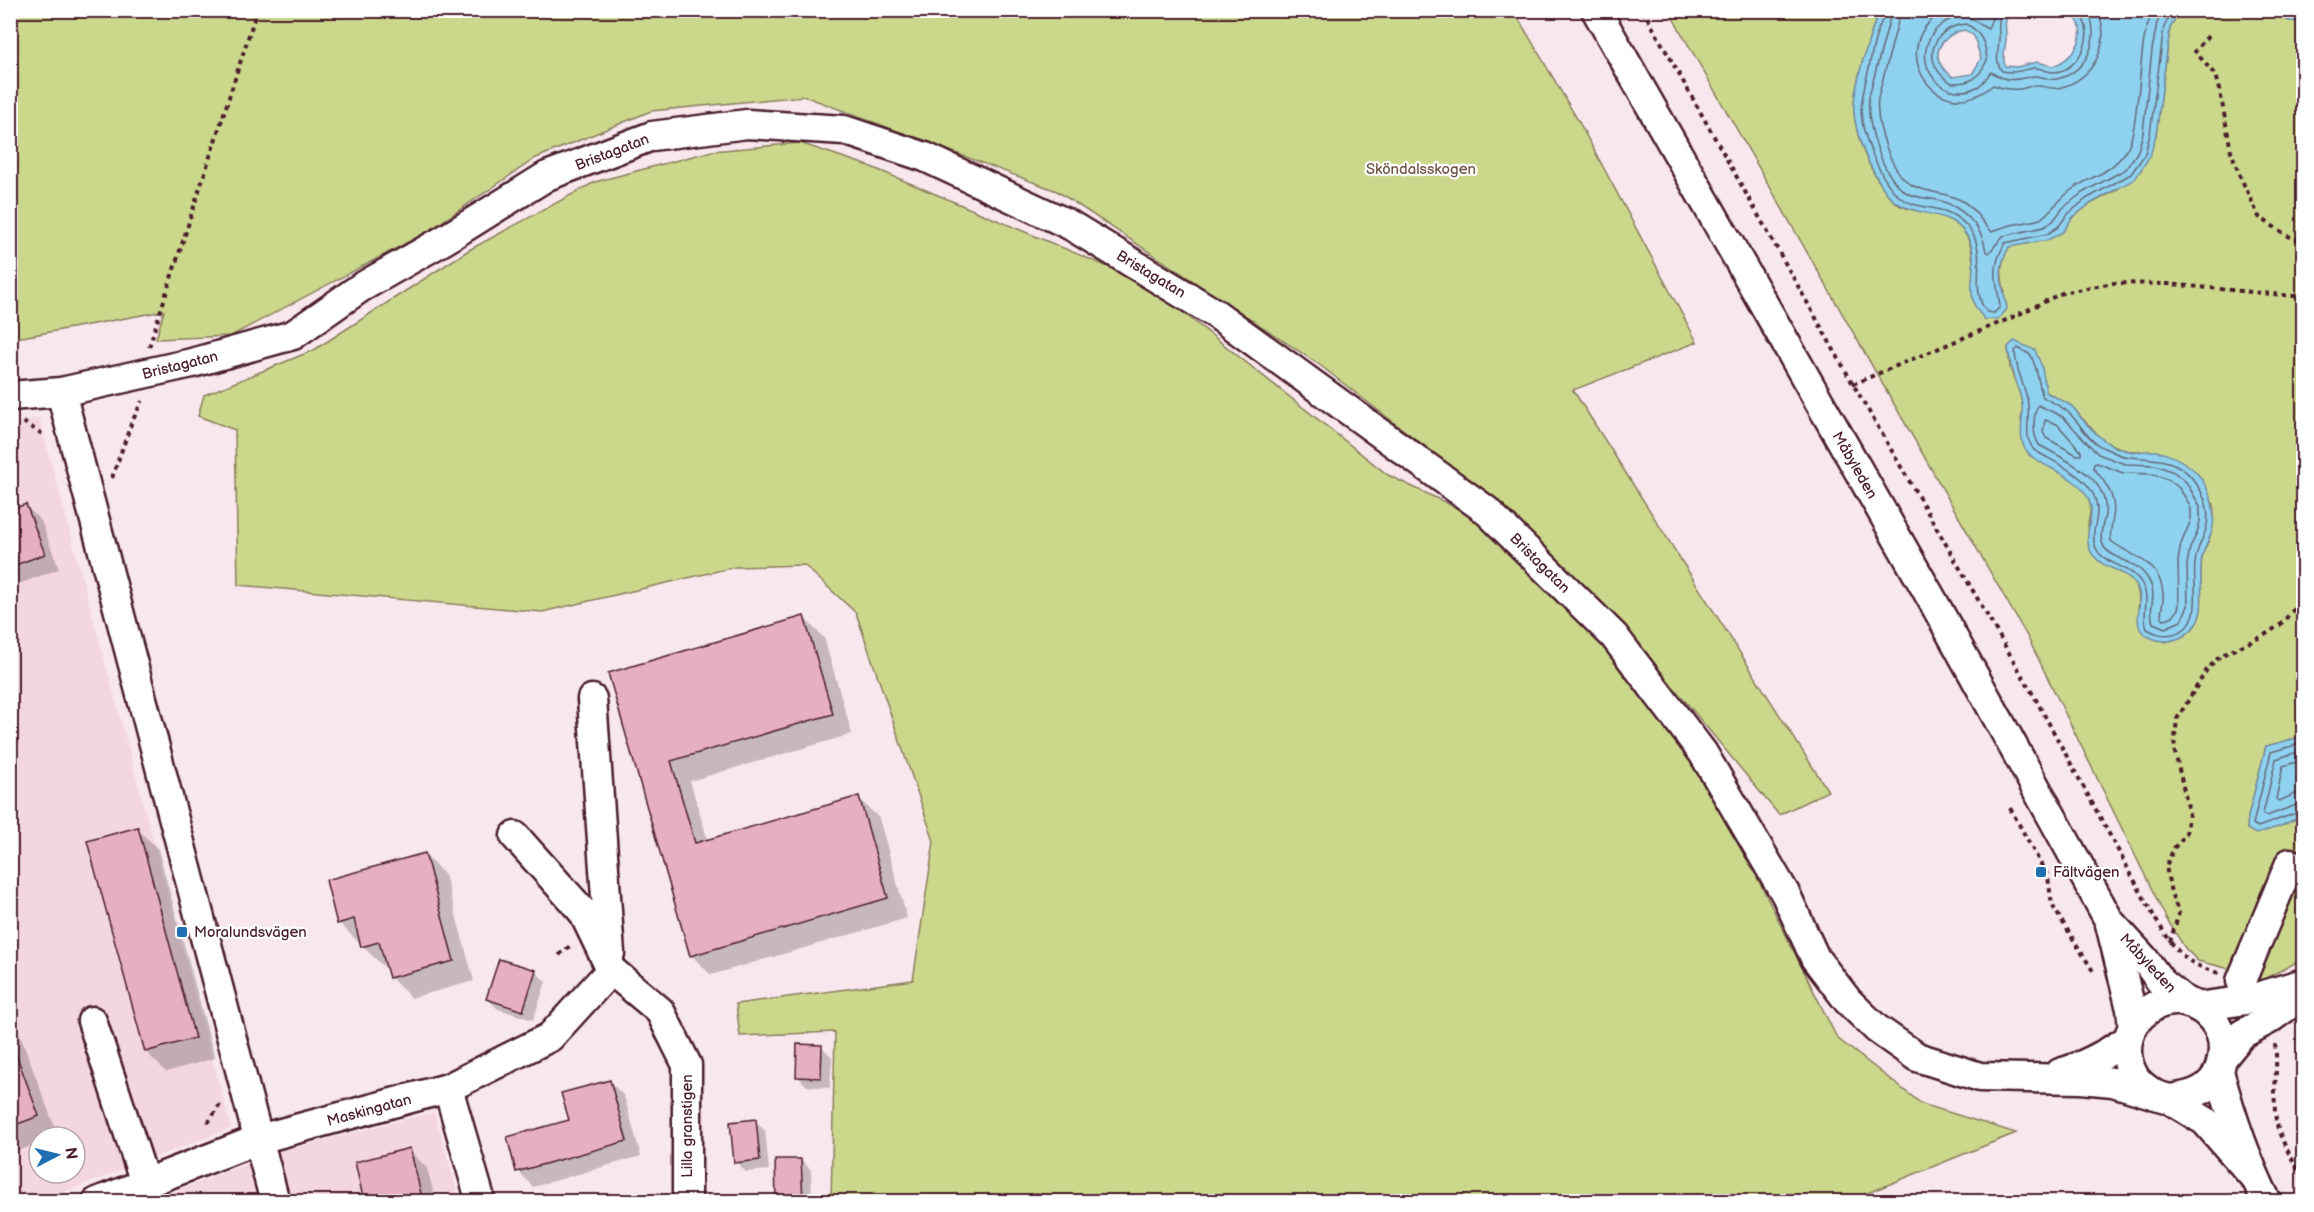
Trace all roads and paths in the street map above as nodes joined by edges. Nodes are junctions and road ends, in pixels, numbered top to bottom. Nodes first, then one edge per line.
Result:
1 (257, 10) edge
2 (1596, 10) edge
3 (1643, 10) edge
4 (2208, 36) dead end
5 (2304, 242) edge
6 (2304, 297) edge
7 (141, 374) junction
8 (1853, 384) junction
9 (61, 392) junction
10 (10, 396) edge
11 (2304, 598) edge
12 (592, 699) dead end
13 (2010, 808) dead end
14 (514, 836) dead end
15 (2290, 863) dead end
16 (2156, 920) dead end
17 (2109, 922) junction
18 (2170, 942) dead end
19 (611, 970) junction
20 (2097, 976) dead end
21 (2241, 981) dead end
22 (2304, 983) edge
23 (2304, 994) edge
24 (2192, 1005) junction
25 (93, 1021) dead end
26 (2130, 1034) junction
27 (2221, 1064) junction
28 (2034, 1079) junction
29 (448, 1088) junction
30 (2160, 1096) junction
31 (259, 1139) junction
32 (2287, 1146) dead end
33 (2304, 1181) edge
34 (145, 1183) junction
35 (2261, 1190) edge
36 (97, 1202) edge
37 (275, 1202) edge
38 (481, 1202) edge
39 (687, 1202) edge

1 - 7 path
2 - 17 street, Måbyleden
3 - 8 path
4 - 5 path
6 - 8 path
7 - 9 street, Bristagatan
7 - 28 street, Bristagatan
8 - 16 path
9 - 10 street, Bristagatan
9 - 31 street
11 - 18 path
12 - 19 street
13 - 20 path
14 - 19 street
15 - 21 street
17 - 24 street, Måbyleden
17 - 26 street, Måbyleden
19 - 29 street, Maskingatan
19 - 39 street, Lilla granstigen
22 - 24 street
23 - 27 street
24 - 26 street, Måbyleden
24 - 27 street, Måbyleden
25 - 34 street
26 - 28 street, Bristagatan
26 - 30 street, Måbyleden
27 - 30 street
27 - 35 street, Måbyleden
28 - 30 street, Bristagatan
29 - 31 street, Maskingatan
29 - 38 street
30 - 35 street, Måbyleden
31 - 34 street, Maskingatan
31 - 37 street
32 - 33 path
34 - 36 street, Maskingatan

